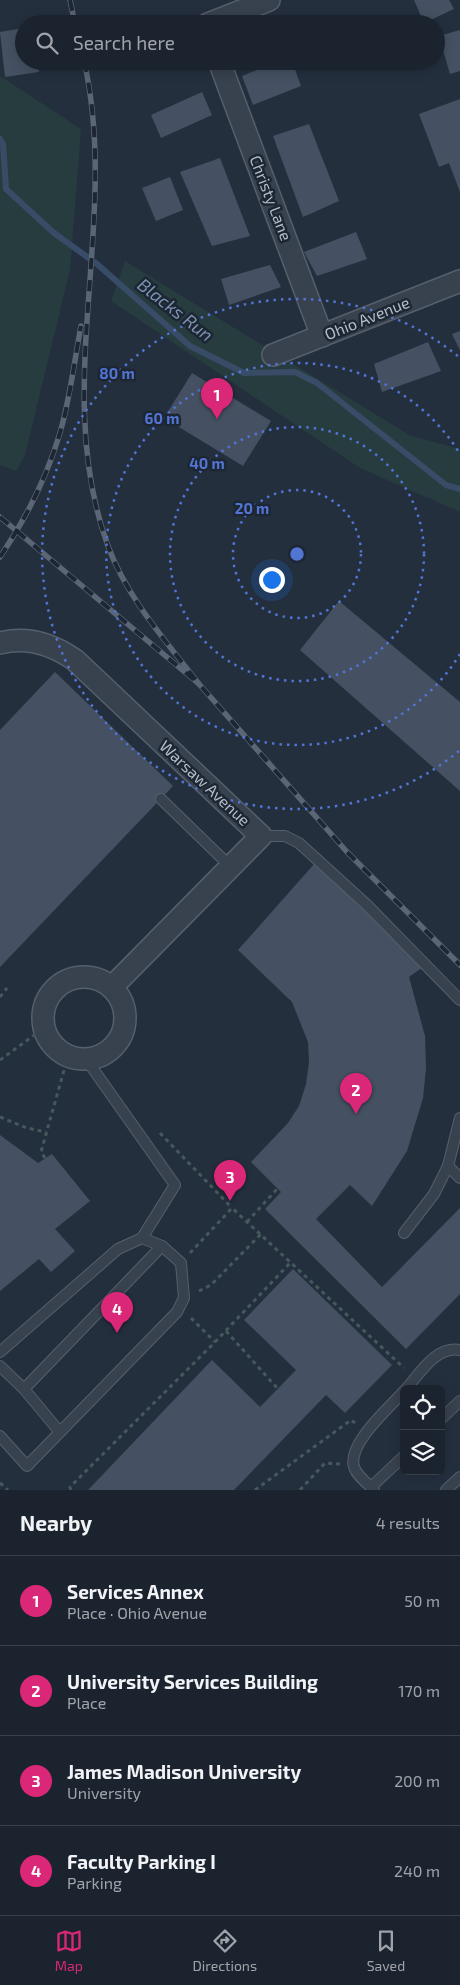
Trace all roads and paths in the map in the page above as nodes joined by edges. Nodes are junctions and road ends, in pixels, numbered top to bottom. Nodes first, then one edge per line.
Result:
1 (269, 0) edge
2 (231, 15) edge
3 (222, 70) edge
4 (460, 281) edge
5 (322, 336) junction
6 (273, 355) dead end
7 (0, 643) edge
8 (161, 799) dead end
9 (261, 836) junction
10 (231, 867) junction
11 (112, 987) junction
12 (7, 988) dead end
13 (0, 996) edge
14 (460, 1000) edge
15 (44, 1028) junction
16 (77, 1058) junction
17 (0, 1060) edge
18 (0, 1117) edge
19 (460, 1118) edge
20 (46, 1132) junction
21 (141, 1136) junction
22 (45, 1158) dead end
23 (448, 1166) junction
24 (460, 1178) edge
25 (278, 1188) dead end
26 (232, 1208) junction
27 (247, 1222) junction
28 (404, 1233) dead end
29 (261, 1234) junction
30 (142, 1238) junction
31 (162, 1246) junction
32 (291, 1262) junction
33 (181, 1263) junction
34 (182, 1302) junction
35 (226, 1332) junction
36 (216, 1342) junction
37 (460, 1350) edge
38 (0, 1352) edge
39 (0, 1366) edge
40 (415, 1379) junction
41 (410, 1385) edge
42 (24, 1389) junction
43 (278, 1389) dead end
44 (400, 1396) edge
45 (460, 1401) edge
46 (445, 1415) edge
47 (59, 1431) junction
48 (366, 1434) junction
49 (0, 1436) edge
50 (400, 1460) edge
51 (354, 1466) junction
52 (460, 1477) edge
53 (0, 1483) edge
54 (373, 1489) edge
55 (8, 1490) edge
56 (72, 1490) edge
57 (255, 1490) edge
58 (300, 1490) edge
59 (446, 1490) edge

1 - 2 street
3 - 5 street, Christy Lane
4 - 5 street, Ohio Avenue
5 - 6 street, Ohio Avenue
7 - 9 street, Warsaw Avenue
8 - 10 lane
9 - 10 street, Warsaw Avenue
9 - 14 lane
10 - 11 street, Warsaw Avenue
11 - 15 street
11 - 16 street
12 - 13 path
15 - 16 street
15 - 17 path
16 - 20 path
16 - 21 lane
18 - 20 path
19 - 23 lane
20 - 22 path
21 - 26 path
21 - 30 lane
23 - 24 lane
23 - 28 lane
25 - 27 path
26 - 27 path
26 - 33 path
27 - 29 path
29 - 32 path
29 - 34 path
30 - 31 lane
30 - 38 lane
31 - 33 lane
31 - 42 lane
32 - 35 path
32 - 40 path
33 - 34 lane
34 - 36 path
34 - 47 lane
35 - 36 path
35 - 43 path
36 - 56 path
37 - 40 lane
39 - 42 lane
40 - 41 lane
42 - 47 lane
44 - 48 lane
45 - 46 lane
47 - 49 lane
48 - 51 lane
48 - 57 path
50 - 54 lane
51 - 54 lane
51 - 58 path
52 - 59 lane
53 - 55 path

